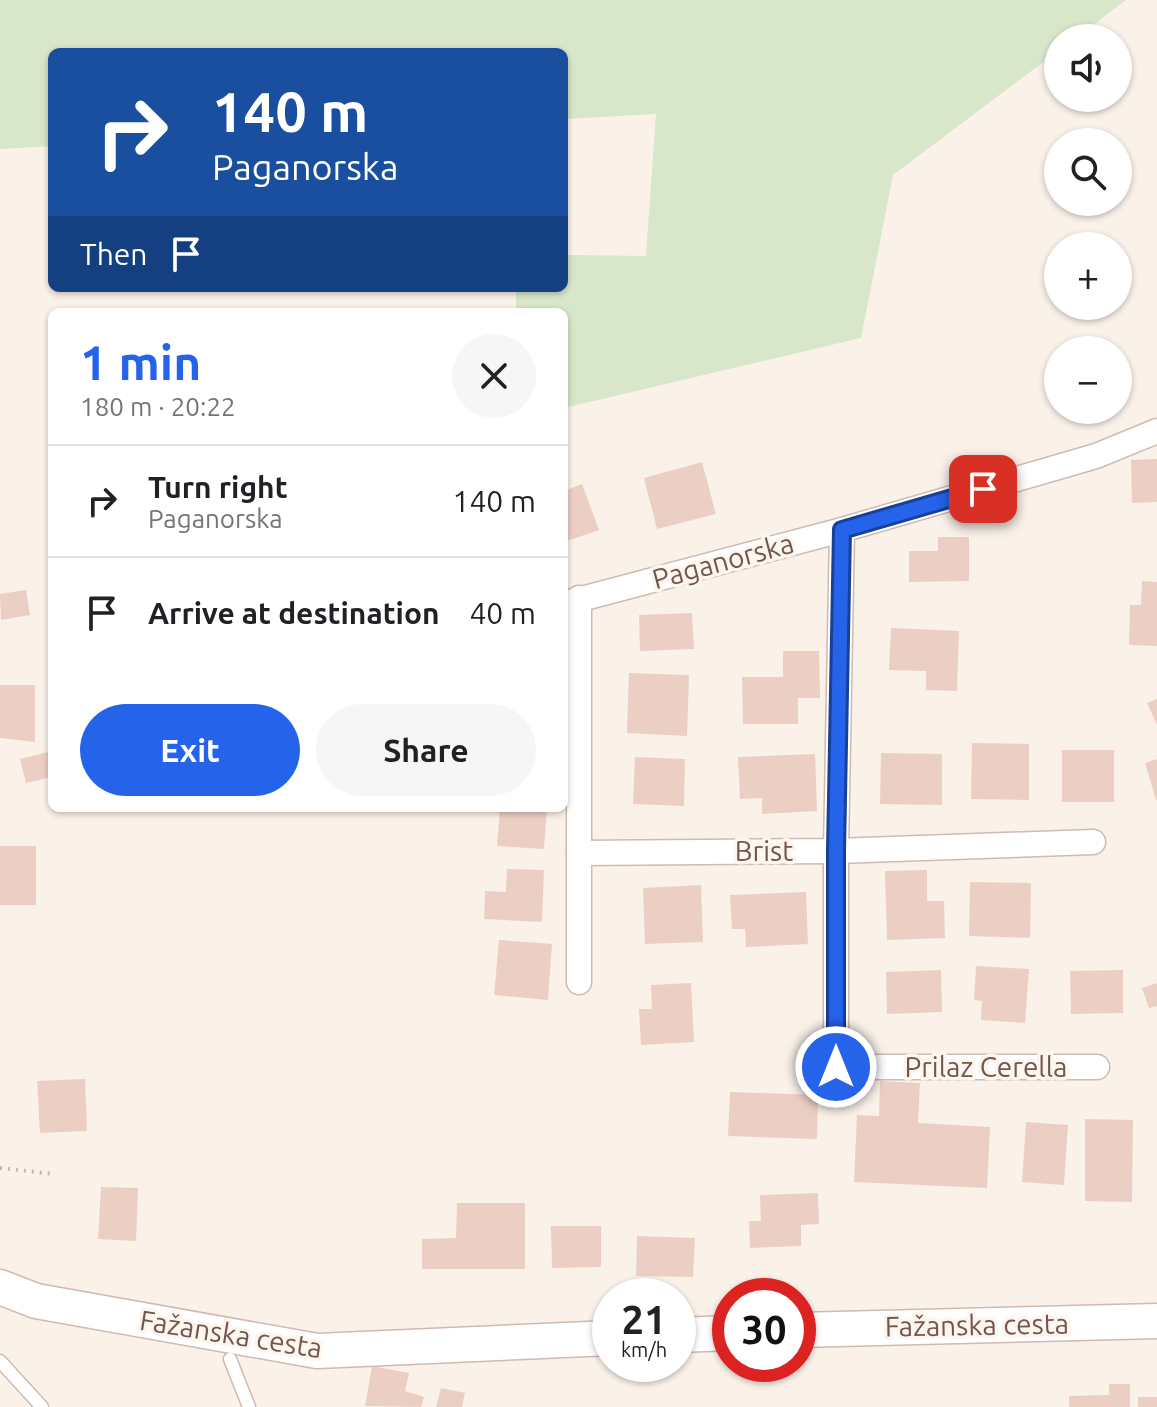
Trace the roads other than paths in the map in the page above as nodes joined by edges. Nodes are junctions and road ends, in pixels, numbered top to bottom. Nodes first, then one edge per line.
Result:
1 (1157, 431) edge
2 (842, 530) junction
3 (572, 601) edge
4 (1093, 842) dead end
5 (836, 851) junction
6 (579, 853) junction
7 (579, 982) dead end
8 (1097, 1067) dead end
9 (0, 1287) edge
10 (1157, 1321) edge
11 (816, 1330) edge
12 (592, 1339) edge
13 (230, 1359) dead end
14 (0, 1361) edge
15 (42, 1407) edge
16 (249, 1407) edge

1 - 2 street, Paganorska
2 - 3 street, Paganorska
2 - 5 street, Prilaz Cerella
3 - 6 street
4 - 5 street, Brist
5 - 6 street, Brist
5 - 8 street, Prilaz Cerella
6 - 7 street
9 - 12 main road, Fažanska cesta
10 - 11 main road, Fažanska cesta
13 - 16 lane
14 - 15 lane

